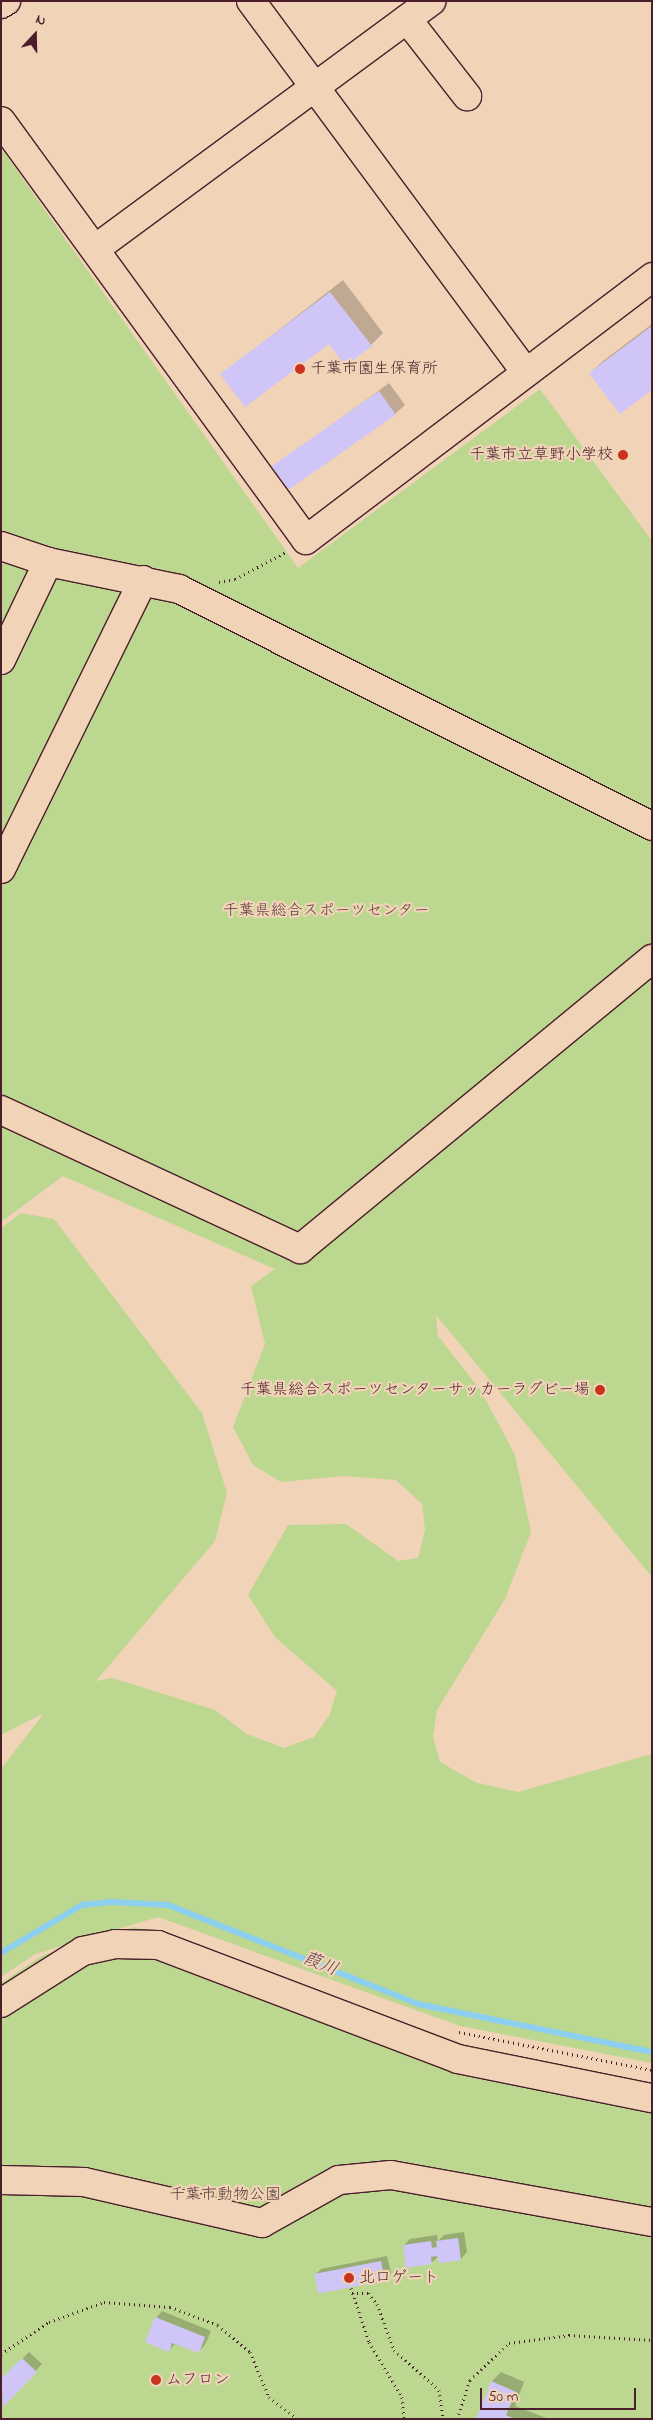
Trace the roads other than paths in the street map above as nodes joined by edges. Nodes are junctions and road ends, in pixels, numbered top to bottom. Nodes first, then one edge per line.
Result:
1 (6, 1) edge
2 (251, 1) edge
3 (431, 1) edge
4 (1, 4) edge
5 (407, 19) junction
6 (315, 85) junction
7 (467, 96) dead end
8 (1, 121) edge
9 (95, 250) junction
10 (652, 276) edge
11 (524, 370) junction
12 (1, 546) edge
13 (48, 562) junction
14 (143, 580) junction
15 (1, 660) edge
16 (652, 826) edge
17 (1, 869) edge
18 (652, 959) edge
19 (1, 1110) edge
20 (1, 2002) edge
21 (652, 2098) edge
22 (1, 2180) edge
23 (652, 2222) edge

1 - 4 street
2 - 6 street
3 - 5 street
5 - 6 street
5 - 7 street
6 - 9 street
6 - 11 street
8 - 9 street
9 - 11 street
10 - 11 street
12 - 13 street
13 - 14 street
13 - 15 street
14 - 16 street
14 - 17 street
18 - 19 street
20 - 21 street
22 - 23 street

